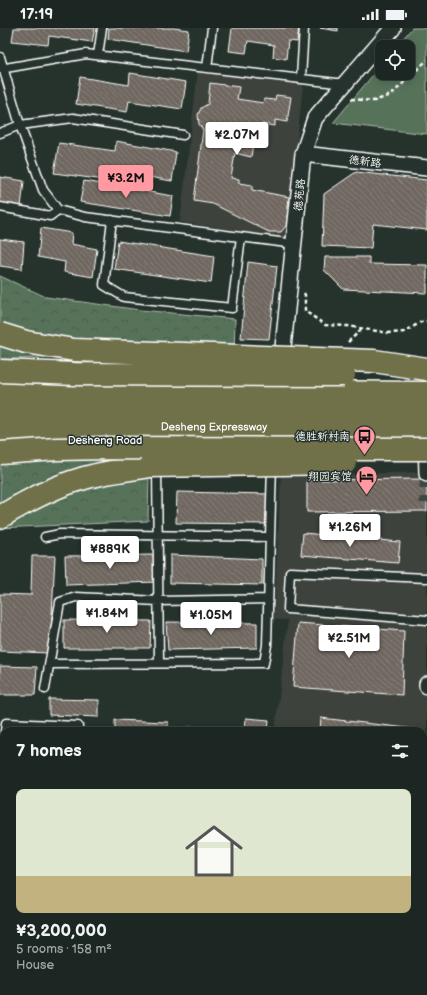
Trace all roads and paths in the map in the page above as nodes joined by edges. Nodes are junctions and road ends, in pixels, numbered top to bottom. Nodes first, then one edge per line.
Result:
1 (102, 28) edge
2 (212, 28) edge
3 (304, 28) edge
4 (394, 28) edge
5 (98, 55) junction
6 (0, 57) edge
7 (427, 60) edge
8 (2, 68) edge
9 (207, 68) junction
10 (301, 78) junction
11 (345, 84) junction
12 (334, 96) junction
13 (20, 125) junction
14 (0, 133) edge
15 (183, 135) dead end
16 (303, 154) junction
17 (427, 168) edge
18 (0, 207) edge
19 (58, 210) junction
20 (112, 220) junction
21 (241, 237) junction
22 (294, 244) junction
23 (291, 278) junction
24 (427, 321) edge
25 (0, 334) edge
26 (282, 364) junction
27 (427, 368) edge
28 (0, 371) edge
29 (427, 375) edge
30 (0, 390) edge
31 (282, 392) junction
32 (427, 393) edge
33 (0, 407) edge
34 (427, 408) edge
35 (0, 426) edge
36 (156, 440) junction
37 (272, 440) junction
38 (0, 441) edge
39 (427, 444) edge
40 (0, 453) edge
41 (427, 474) edge
42 (0, 517) edge
43 (157, 535) junction
44 (45, 537) dead end
45 (270, 537) junction
46 (427, 578) edge
47 (268, 599) junction
48 (158, 601) junction
49 (427, 620) edge
50 (158, 663) junction
51 (50, 664) junction
52 (45, 689) dead end
53 (78, 726) dead end
54 (6, 727) edge

1 - 5 lane
2 - 9 lane
3 - 10 lane
4 - 11 street, 德苑路
5 - 8 lane
5 - 9 lane
6 - 8 lane
7 - 12 path
8 - 13 lane
9 - 10 lane
10 - 11 lane
11 - 12 street, 德苑路
12 - 16 street, 德苑路
13 - 14 lane
13 - 15 lane
13 - 19 lane
16 - 17 street, 德新路
16 - 22 street, 德苑路
18 - 19 lane
19 - 20 lane
20 - 21 lane
20 - 21 lane
21 - 22 lane
22 - 23 street, 德苑路
23 - 24 path
23 - 26 street, 德苑路
25 - 27 main road, bridge
26 - 27 street
26 - 31 street, 德苑路
28 - 29 main road, bridge
30 - 31 main road
31 - 32 main road
33 - 34 main road, Desheng Expressway
35 - 39 main road, Desheng Expressway
36 - 37 main road, Desheng Road
36 - 38 main road, Desheng Road
36 - 43 lane
37 - 39 main road, Desheng Road
37 - 45 lane
39 - 40 main road, bridge
39 - 41 street
39 - 42 main road, bridge
43 - 44 lane
43 - 45 lane
43 - 48 lane
45 - 47 lane
46 - 49 lane
47 - 48 lane
47 - 50 lane
48 - 50 lane
48 - 51 lane
50 - 51 lane
51 - 52 lane
53 - 54 lane

